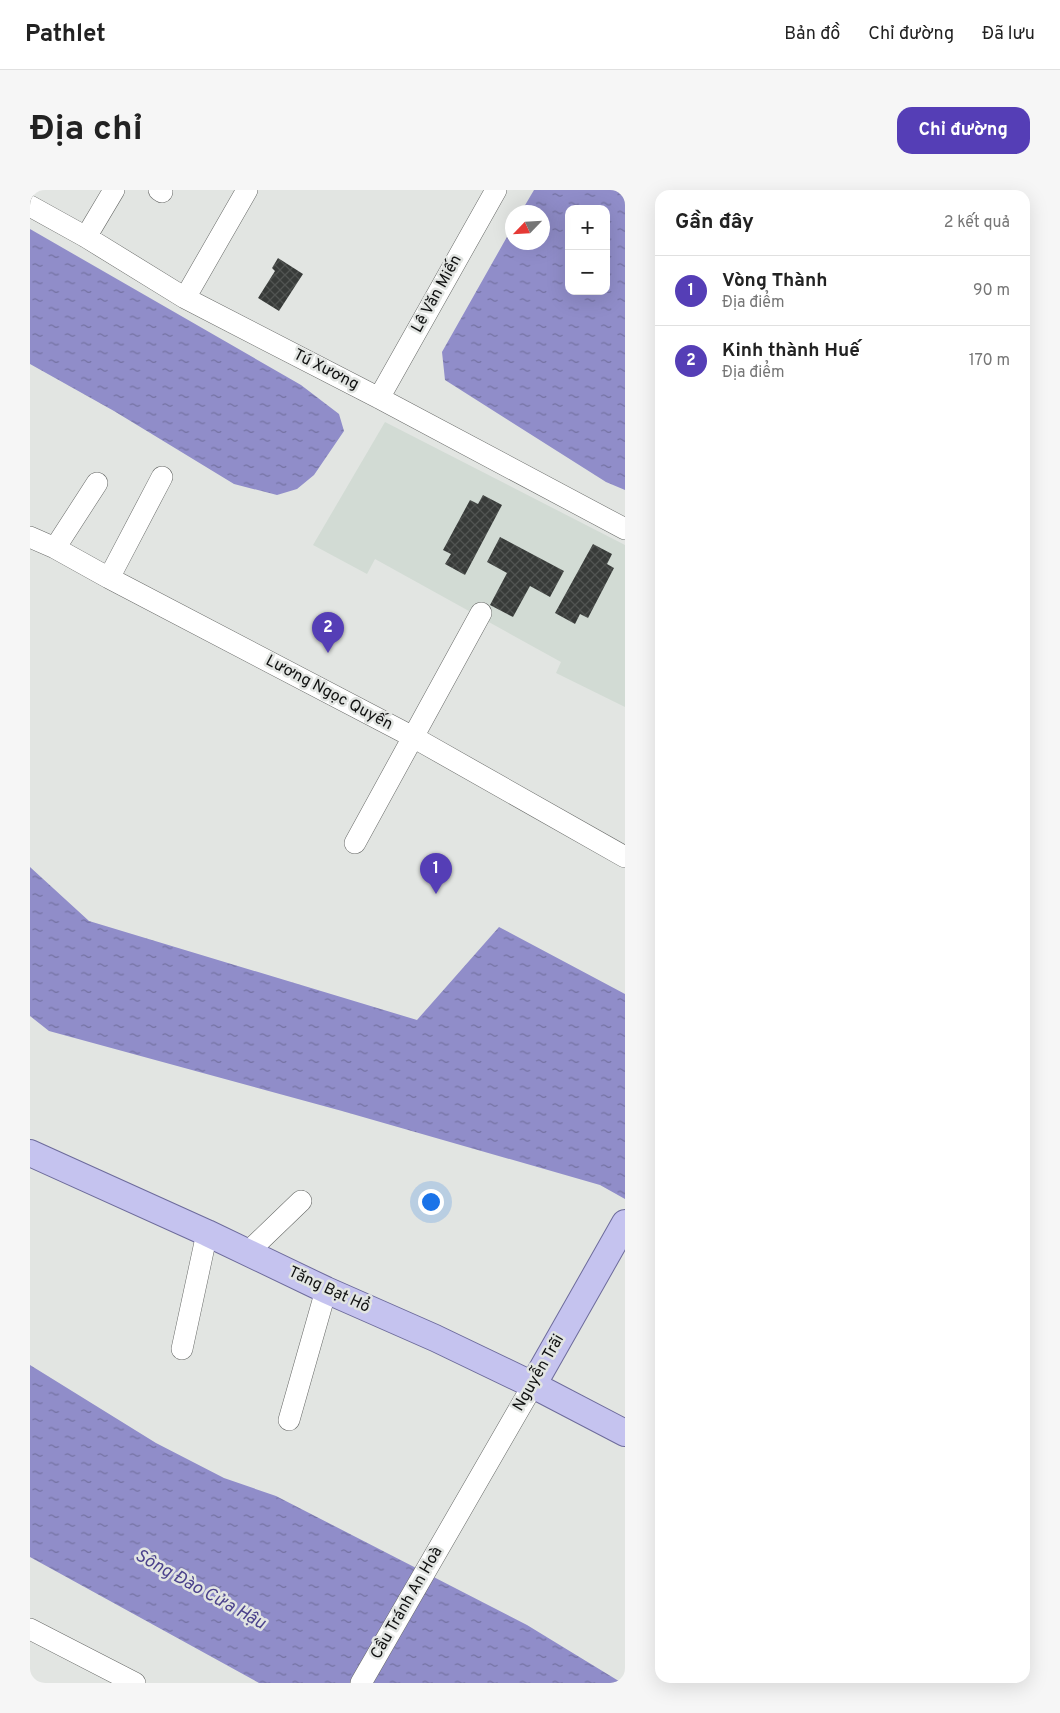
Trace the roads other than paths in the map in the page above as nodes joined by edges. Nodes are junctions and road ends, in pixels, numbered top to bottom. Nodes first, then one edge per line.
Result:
1 (114, 190) edge
2 (247, 190) edge
3 (496, 190) edge
4 (30, 206) edge
5 (86, 237) junction
6 (185, 298) junction
7 (379, 398) junction
8 (162, 477) dead end
9 (97, 483) dead end
10 (625, 530) edge
11 (30, 537) edge
12 (55, 548) junction
13 (109, 578) junction
14 (481, 613) dead end
15 (413, 737) junction
16 (355, 843) dead end
17 (625, 857) edge
18 (30, 1154) edge
19 (301, 1201) dead end
20 (625, 1223) edge
21 (206, 1233) junction
22 (248, 1252) junction
23 (326, 1290) junction
24 (182, 1350) dead end
25 (533, 1385) junction
26 (289, 1420) dead end
27 (625, 1433) edge
28 (452, 1523) joint
29 (30, 1629) edge
30 (135, 1683) edge
31 (361, 1683) edge

1 - 5 street
2 - 6 street
3 - 7 street, Lê Văn Miến
4 - 5 street, Tú Xương
5 - 6 street, Tú Xương
6 - 7 street, Tú Xương
7 - 10 street, Tú Xương
8 - 13 street
9 - 12 street
11 - 12 street, Lương Ngọc Quyến
12 - 13 street, Lương Ngọc Quyến
13 - 15 street, Lương Ngọc Quyến
14 - 15 street
15 - 16 street
15 - 17 street, Lương Ngọc Quyến
18 - 21 main road, Tăng Bạt Hổ
19 - 22 street
20 - 25 main road, Nguyễn Trãi
21 - 22 main road, Tăng Bạt Hổ
21 - 24 street
22 - 23 main road, Tăng Bạt Hổ
23 - 25 main road, Tăng Bạt Hổ
23 - 26 street
25 - 27 main road, Tăng Bạt Hổ
25 - 28 street, Nguyễn Trãi
28 - 31 street, Cầu Tránh An Hoà
29 - 30 street

